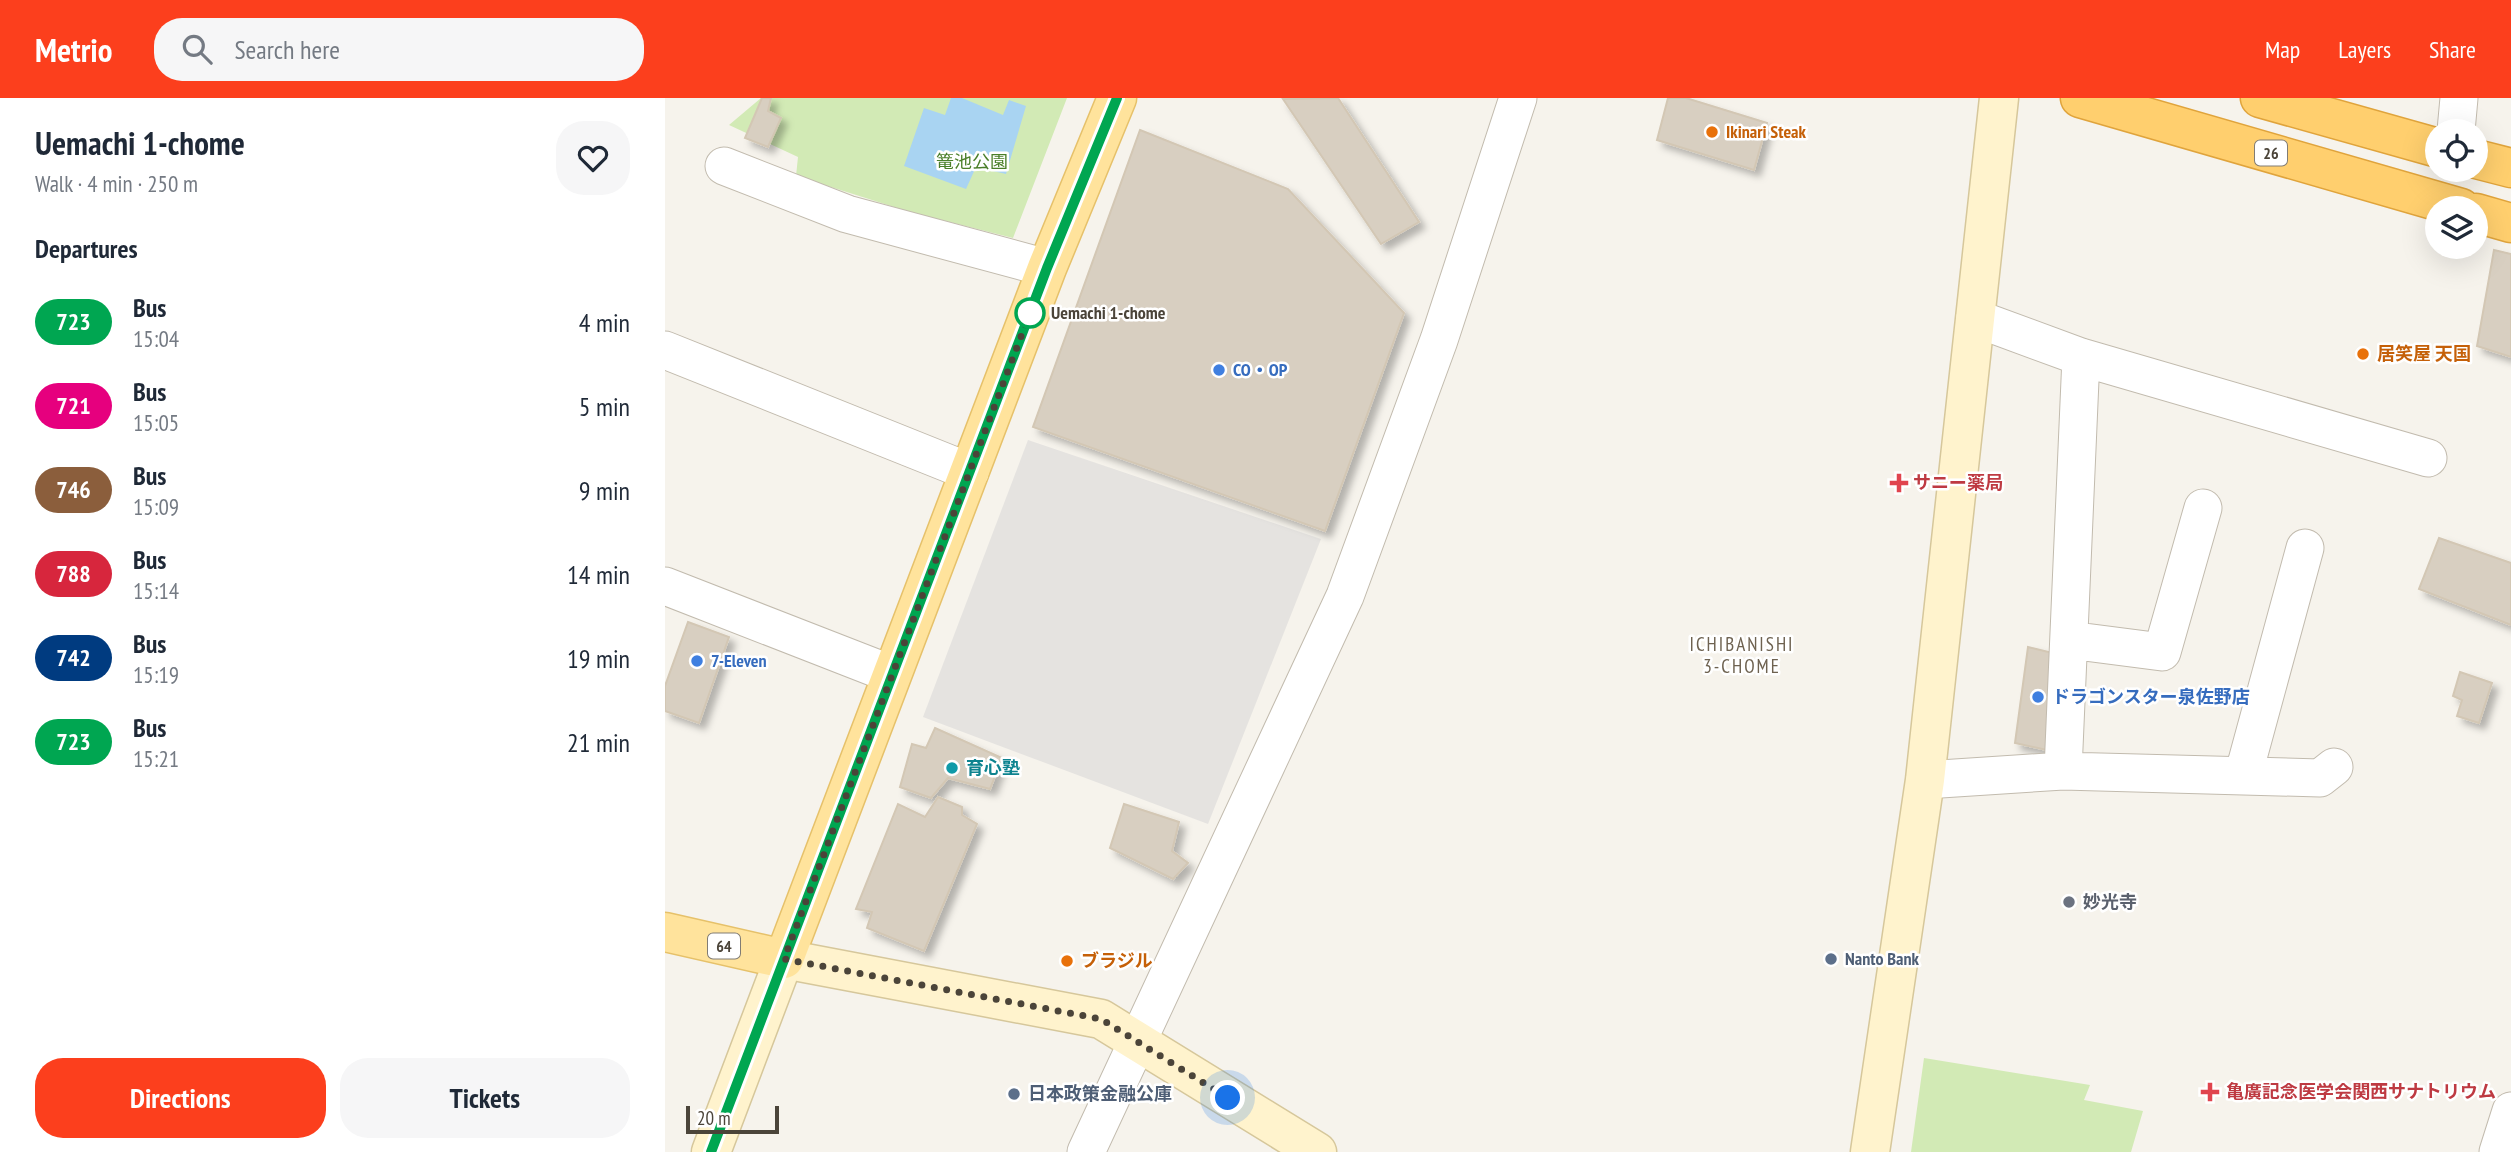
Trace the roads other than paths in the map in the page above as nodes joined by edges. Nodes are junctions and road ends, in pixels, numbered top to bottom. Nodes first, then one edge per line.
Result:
1 (1117, 98) edge
2 (1518, 98) edge
3 (1999, 98) edge
4 (2080, 98) edge
5 (2260, 98) edge
6 (2459, 98) edge
7 (2457, 119) edge
8 (2425, 144) edge
9 (2488, 162) edge
10 (724, 166) dead end
11 (2511, 168) edge
12 (2425, 198) edge
13 (2488, 216) edge
14 (2511, 223) edge
15 (1047, 268) junction
16 (1975, 317) junction
17 (665, 350) edge
18 (2081, 357) junction
19 (2428, 458) dead end
20 (970, 472) junction
21 (2203, 508) dead end
22 (2305, 548) dead end
23 (665, 586) edge
24 (2069, 640) junction
25 (891, 674) junction
26 (2334, 767) dead end
27 (2063, 771) junction
28 (2243, 776) junction
29 (1925, 780) junction
30 (665, 932) edge
31 (784, 959) junction
32 (1139, 1043) junction
33 (2511, 1111) edge
34 (711, 1152) edge
35 (1086, 1152) edge
36 (1317, 1152) edge
37 (1870, 1152) edge
38 (2498, 1152) edge

1 - 15 main road
2 - 32 street
3 - 16 street
4 - 12 highway, 26
5 - 8 highway
6 - 7 street
9 - 11 highway
10 - 15 street
13 - 14 highway
15 - 20 main road
16 - 18 street
16 - 29 street
17 - 20 street
18 - 19 street
18 - 24 street
20 - 25 main road
21 - 24 street
22 - 28 street
23 - 25 street
24 - 27 street
25 - 31 main road
26 - 28 street
27 - 28 street
27 - 29 street
29 - 37 street
30 - 31 main road, 64
31 - 32 street
31 - 34 street
32 - 35 street
32 - 36 street
33 - 38 street

